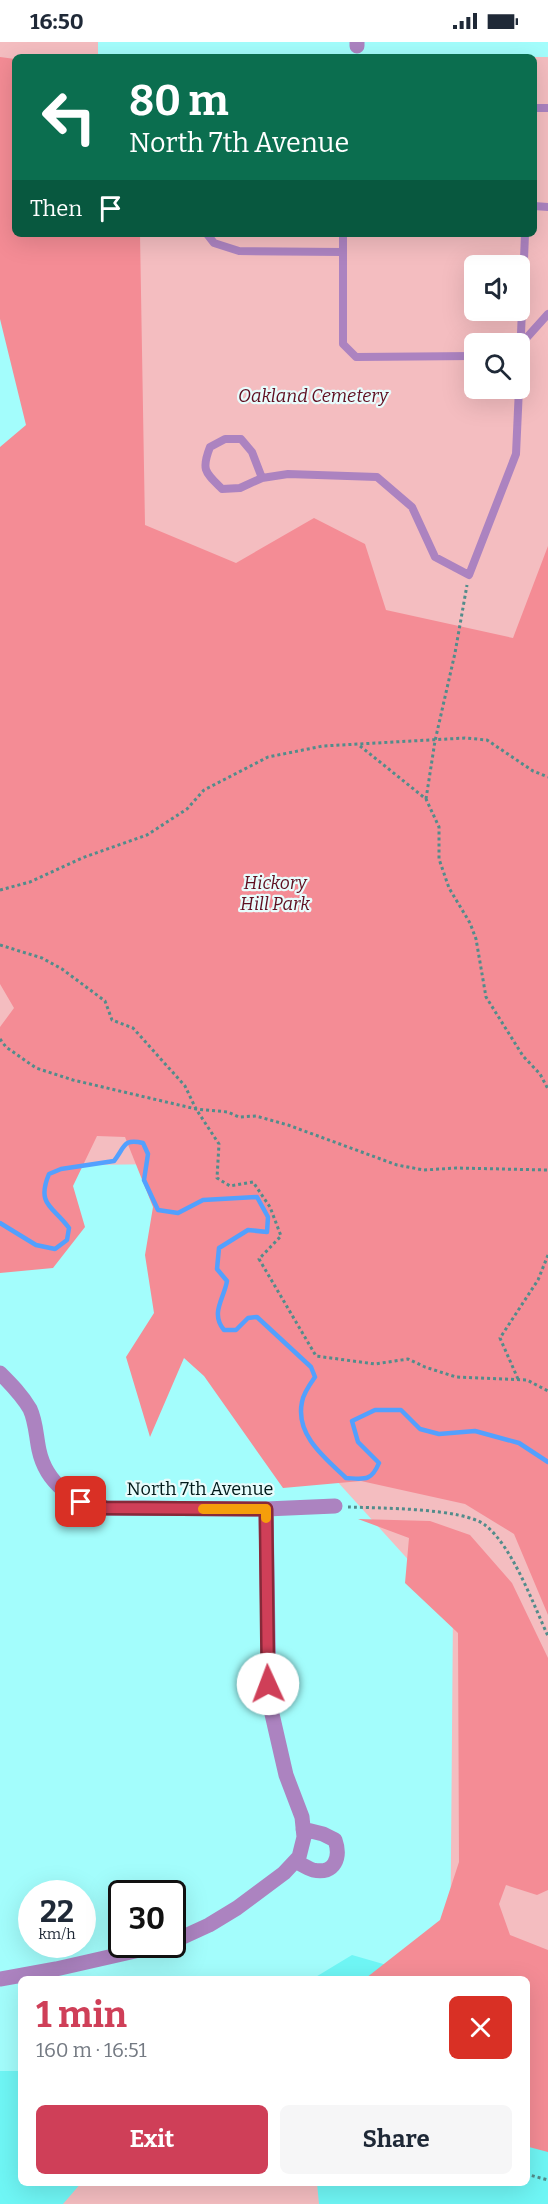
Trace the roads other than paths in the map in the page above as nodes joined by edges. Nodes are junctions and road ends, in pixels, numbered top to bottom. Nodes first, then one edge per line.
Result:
1 (209, 237) edge
2 (343, 237) edge
3 (525, 237) edge
4 (342, 252) junction
5 (548, 314) edge
6 (521, 333) edge
7 (530, 334) edge
8 (464, 356) edge
9 (518, 399) edge
10 (262, 478) junction
11 (0, 1372) edge
12 (334, 1506) road end
13 (266, 1509) junction
14 (303, 1829) junction
15 (295, 1861) junction
16 (186, 1936) edge
17 (108, 1957) edge
18 (0, 1979) edge

1 - 4 lane
2 - 4 lane
3 - 6 lane
4 - 8 lane
5 - 7 lane
9 - 10 lane
10 - 10 lane
11 - 13 street, North 7th Avenue
12 - 13 street, North 7th Avenue
13 - 14 street
14 - 15 street
14 - 15 street
15 - 16 street
17 - 18 street

